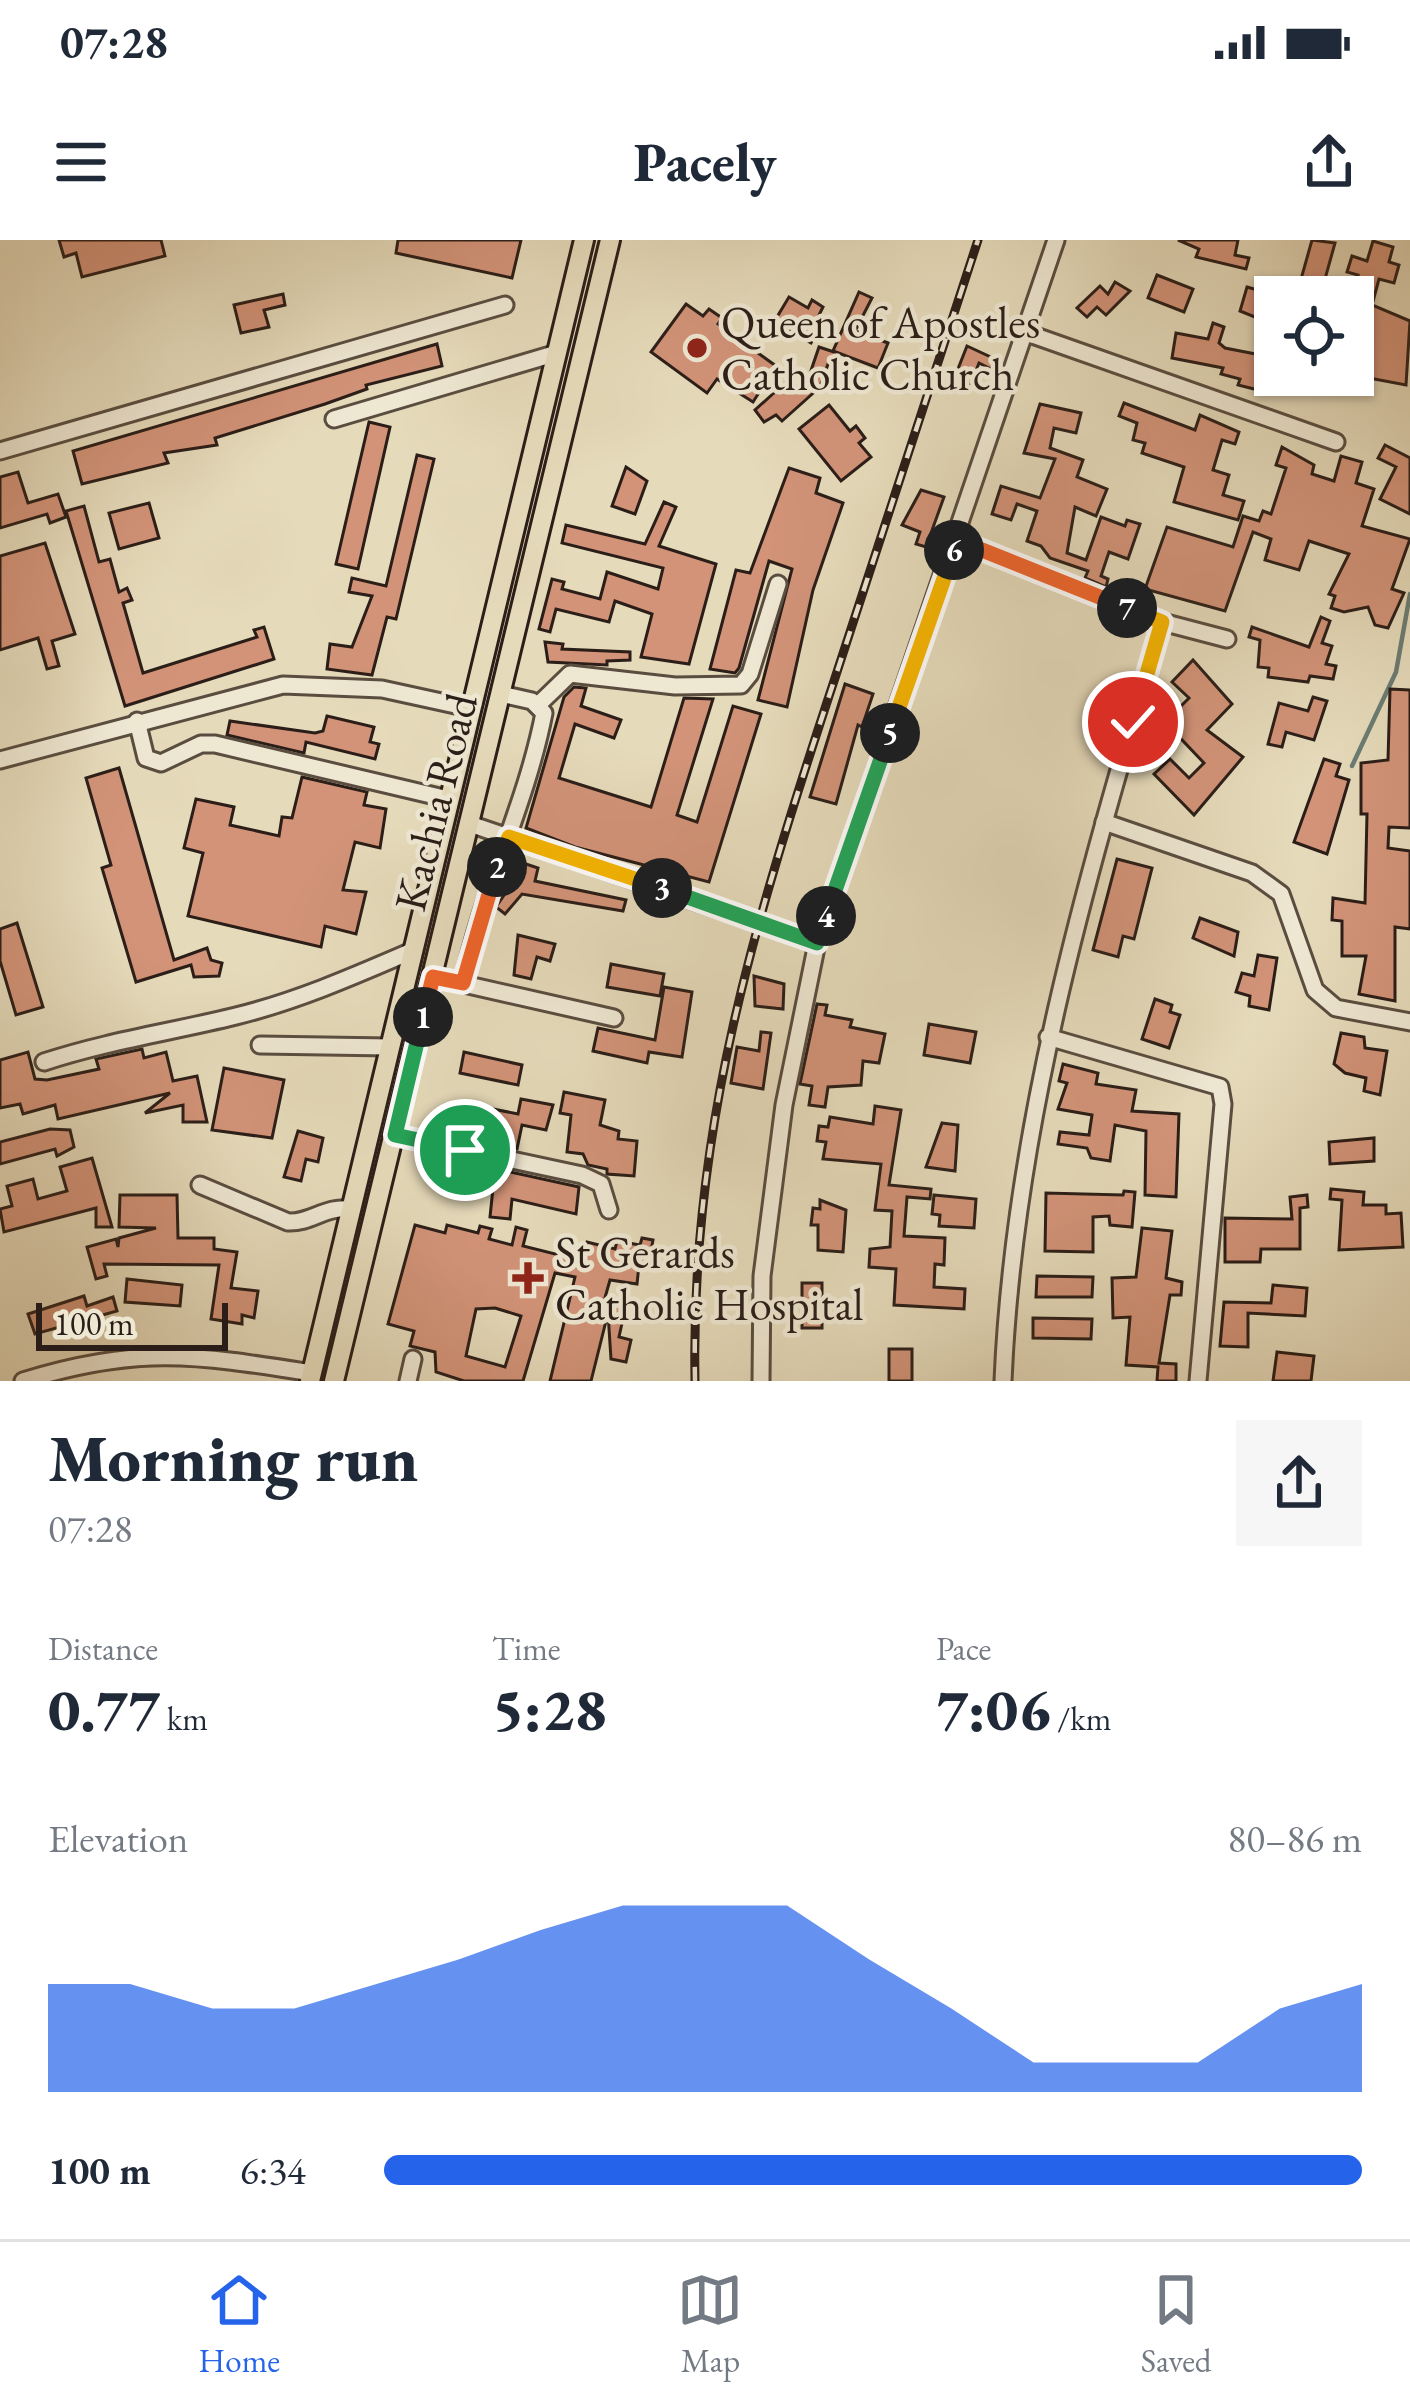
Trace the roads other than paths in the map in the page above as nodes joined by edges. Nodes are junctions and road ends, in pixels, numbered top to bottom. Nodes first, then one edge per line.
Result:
1 (584, 240) edge
2 (610, 240) edge
3 (1056, 240) edge
4 (506, 305) dead end
5 (1024, 332) junction
6 (557, 353) junction
7 (334, 418) dead end
8 (1336, 442) dead end
9 (0, 451) edge
10 (957, 540) junction
11 (778, 584) dead end
12 (1162, 622) junction
13 (1227, 638) dead end
14 (501, 694) junction
15 (539, 704) junction
16 (469, 708) junction
17 (136, 721) junction
18 (0, 760) edge
19 (448, 799) junction
20 (1104, 822) junction
21 (470, 824) junction
22 (509, 837) junction
23 (817, 943) junction
24 (412, 951) junction
25 (433, 977) junction
26 (463, 983) junction
27 (614, 1018) dead end
28 (1410, 1022) edge
29 (1048, 1037) junction
30 (260, 1045) dead end
31 (389, 1047) junction
32 (44, 1062) dead end
33 (395, 1135) junction
34 (200, 1185) dead end
35 (351, 1209) junction
36 (609, 1210) dead end
37 (412, 1359) dead end
38 (69, 1374) edge
39 (311, 1377) edge
40 (23, 1381) edge
41 (334, 1381) edge
42 (408, 1381) edge
43 (761, 1381) edge
44 (1003, 1381) edge
45 (1198, 1381) edge

1 - 6 main road, Kachia Road
2 - 14 main road, Kachia Road
3 - 5 street
4 - 9 street
5 - 8 street
5 - 10 street
6 - 7 street
6 - 16 main road, Kachia Road
10 - 12 street
10 - 23 street
11 - 15 street
12 - 13 street
12 - 20 street
14 - 15 street
14 - 21 main road, Kachia Road
15 - 22 street
16 - 17 street
16 - 19 main road, Kachia Road
17 - 18 street
17 - 19 street
19 - 24 main road, Kachia Road
20 - 28 street
20 - 29 street
21 - 22 street
21 - 25 main road, Kachia Road
22 - 23 street
22 - 26 street
23 - 43 street
24 - 31 main road, Kachia Road
24 - 32 street
25 - 26 street
25 - 33 main road, Kachia Road
26 - 27 street
29 - 44 street
29 - 45 street
30 - 31 street
31 - 35 main road, Kachia Road
33 - 36 street
33 - 41 main road, Kachia Road
34 - 35 street
35 - 39 main road, Kachia Road
37 - 42 street
38 - 39 street
38 - 40 street

